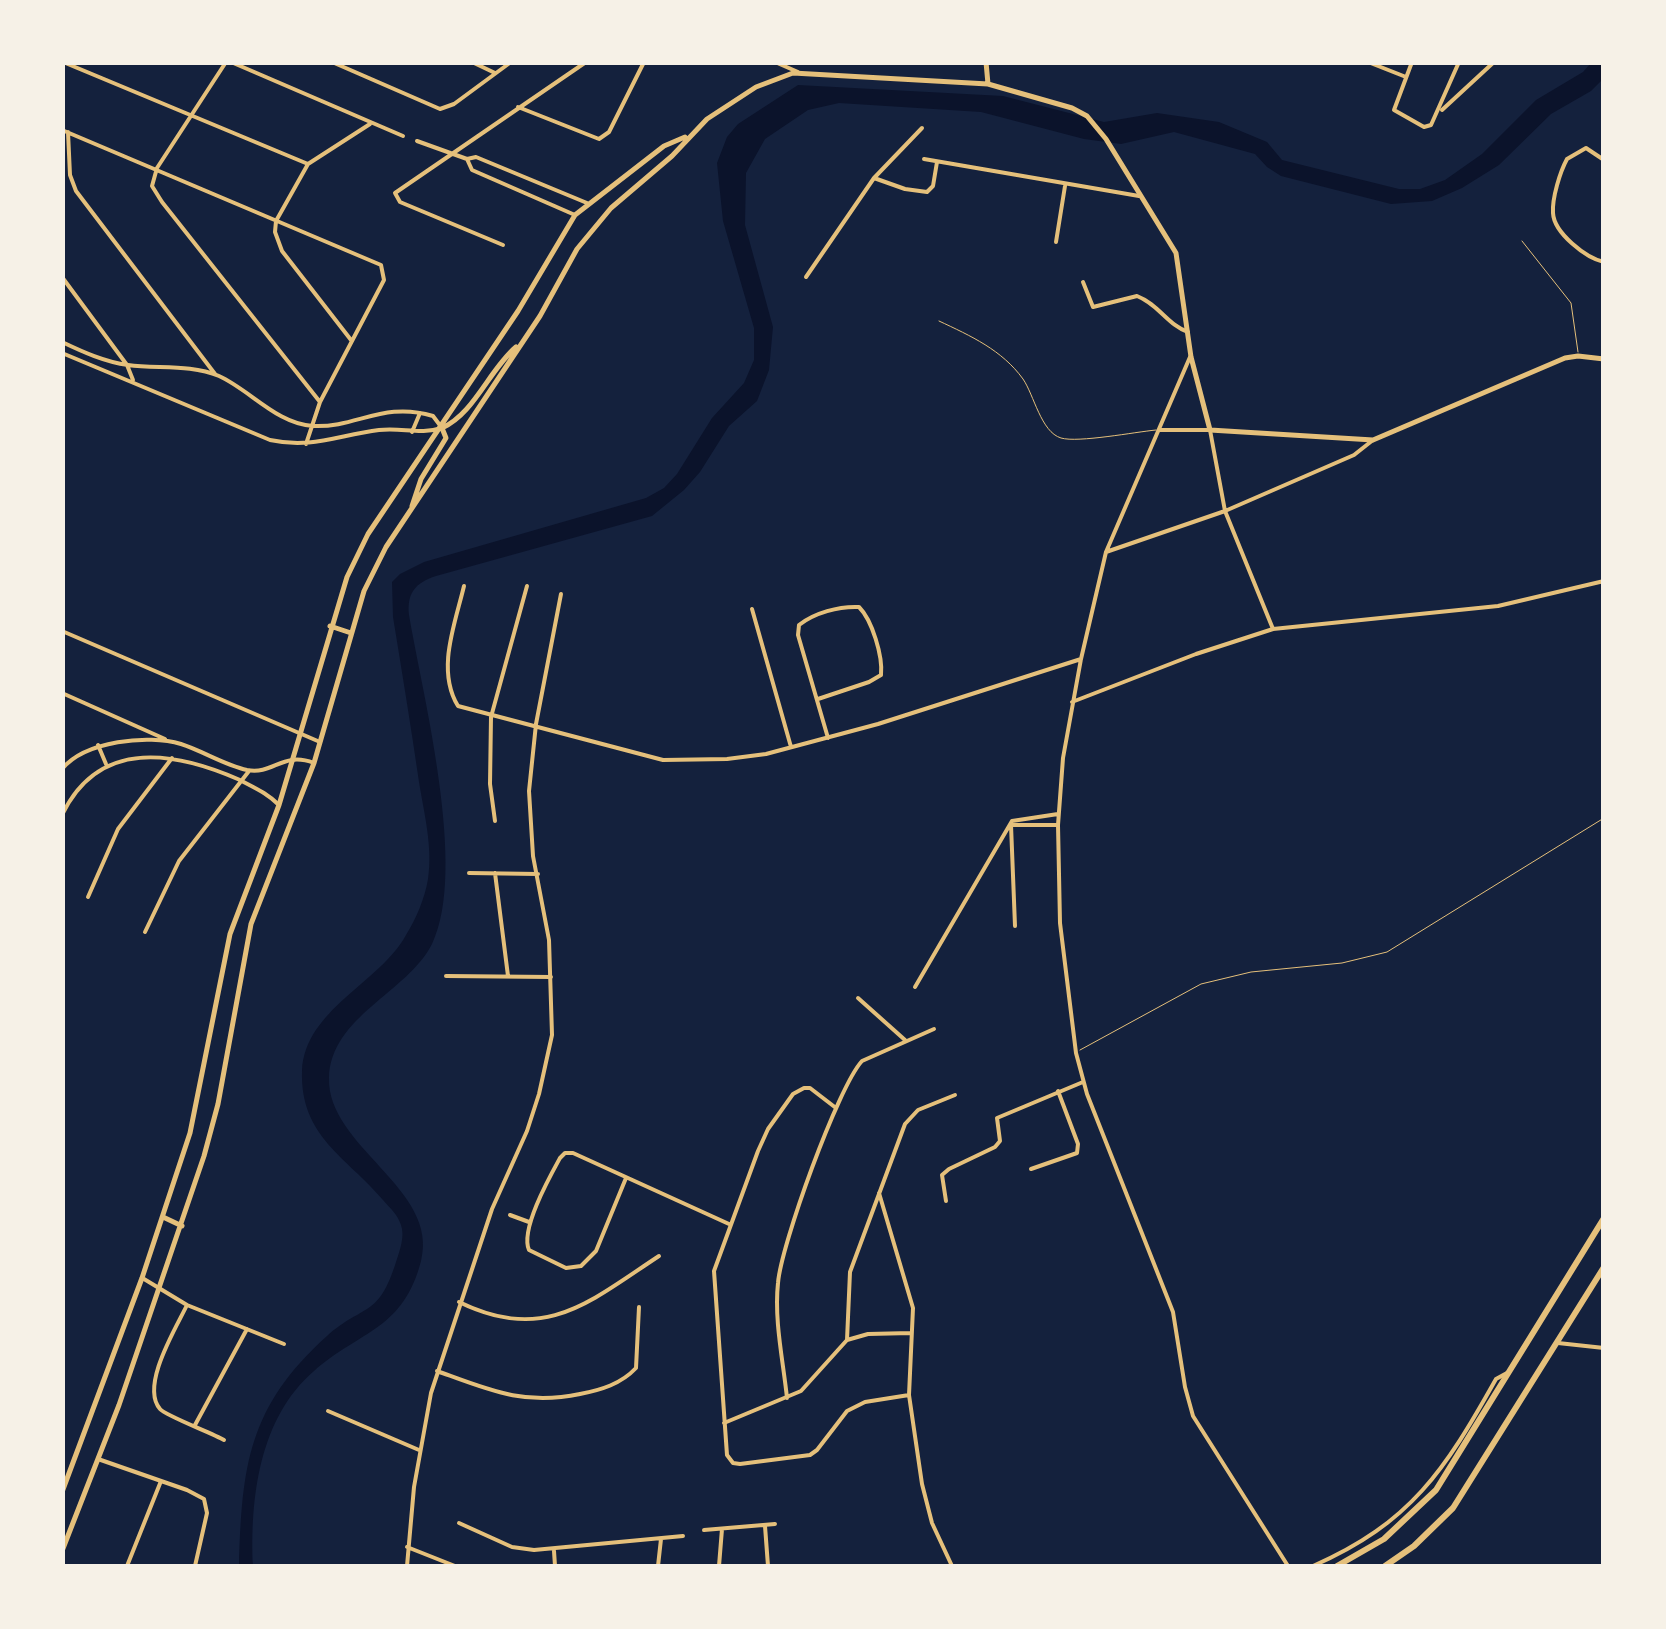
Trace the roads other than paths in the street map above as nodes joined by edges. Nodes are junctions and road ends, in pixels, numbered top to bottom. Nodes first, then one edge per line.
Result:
1 (62, 62) edge
2 (228, 62) edge
3 (332, 62) edge
4 (472, 62) edge
5 (510, 62) edge
6 (586, 62) edge
7 (644, 62) edge
8 (775, 62) edge
9 (986, 62) edge
10 (1368, 62) edge
11 (1412, 62) edge
12 (1458, 62) edge
13 (1494, 62) edge
14 (494, 73) junction
15 (800, 73) junction
16 (1406, 77) junction
17 (988, 84) junction
18 (518, 107) junction
19 (1438, 114) junction
20 (192, 117) junction
21 (370, 124) junction
22 (922, 128) dead end
23 (65, 131) edge
24 (402, 136) dead end
25 (688, 136) junction
26 (417, 142) dead end
27 (450, 154) junction
28 (467, 159) junction
29 (924, 160) dead end
30 (1604, 160) edge
31 (938, 162) junction
32 (308, 164) junction
33 (157, 168) junction
34 (874, 178) junction
35 (1065, 186) junction
36 (561, 193) junction
37 (1139, 196) junction
38 (586, 204) junction
39 (553, 205) junction
40 (575, 215) junction
41 (276, 220) junction
42 (1056, 242) dead end
43 (1522, 242) dead end
44 (503, 244) dead end
45 (1604, 262) edge
46 (62, 276) edge
47 (806, 277) dead end
48 (1083, 282) dead end
49 (939, 322) dead end
50 (1188, 332) junction
51 (351, 340) junction
52 (62, 342) edge
53 (522, 342) junction
54 (62, 353) edge
55 (1578, 356) junction
56 (1190, 357) junction
57 (1604, 359) edge
58 (126, 365) junction
59 (216, 375) junction
60 (133, 380) junction
61 (320, 402) junction
62 (378, 412) junction
63 (420, 413) junction
64 (311, 426) junction
65 (442, 428) junction
66 (378, 430) junction
67 (1159, 430) junction
68 (1210, 430) junction
69 (412, 432) junction
70 (1373, 440) junction
71 (306, 446) junction
72 (412, 508) junction
73 (1225, 511) junction
74 (1106, 552) junction
75 (1604, 581) edge
76 (464, 586) dead end
77 (527, 586) dead end
78 (561, 594) dead end
79 (752, 609) dead end
80 (330, 626) junction
81 (1274, 629) junction
82 (62, 631) edge
83 (351, 633) junction
84 (1081, 659) junction
85 (62, 693) edge
86 (818, 698) junction
87 (1072, 702) junction
88 (491, 717) junction
89 (536, 724) junction
90 (302, 734) junction
91 (828, 738) junction
92 (170, 741) junction
93 (321, 742) junction
94 (98, 745) junction
95 (791, 747) junction
96 (62, 754) edge
97 (295, 757) junction
98 (172, 758) junction
99 (314, 763) junction
100 (106, 765) junction
101 (65, 766) edge
102 (249, 770) junction
103 (242, 782) junction
104 (62, 798) edge
105 (69, 802) junction
106 (279, 805) junction
107 (1058, 814) junction
108 (62, 815) edge
109 (1604, 818) edge
110 (494, 820) dead end
111 (1011, 825) junction
112 (1058, 825) junction
113 (263, 849) junction
114 (278, 856) junction
115 (468, 873) dead end
116 (495, 873) junction
117 (538, 874) junction
118 (88, 897) dead end
119 (1015, 926) dead end
120 (145, 932) dead end
121 (446, 976) dead end
122 (508, 976) junction
123 (551, 978) junction
124 (915, 987) dead end
125 (858, 998) dead end
126 (934, 1029) dead end
127 (905, 1040) junction
128 (1076, 1052) junction
129 (1083, 1082) junction
130 (1058, 1091) junction
131 (955, 1095) dead end
132 (836, 1108) junction
133 (1031, 1169) dead end
134 (626, 1178) junction
135 (880, 1193) junction
136 (946, 1202) dead end
137 (510, 1215) dead end
138 (163, 1217) junction
139 (1604, 1218) edge
140 (530, 1223) junction
141 (730, 1224) junction
142 (182, 1226) junction
143 (660, 1256) dead end
144 (1604, 1268) edge
145 (142, 1278) junction
146 (157, 1290) junction
147 (459, 1302) junction
148 (187, 1305) junction
149 (639, 1307) dead end
150 (247, 1329) junction
151 (912, 1333) junction
152 (847, 1340) junction
153 (1558, 1343) junction
154 (284, 1344) dead end
155 (1604, 1348) edge
156 (437, 1371) junction
157 (1511, 1371) junction
158 (909, 1395) junction
159 (787, 1398) junction
160 (328, 1411) dead end
161 (724, 1423) junction
162 (195, 1424) junction
163 (224, 1440) dead end
164 (420, 1450) junction
165 (98, 1459) junction
166 (161, 1481) junction
167 (62, 1492) edge
168 (459, 1523) dead end
169 (775, 1524) dead end
170 (765, 1525) junction
171 (722, 1528) junction
172 (704, 1530) dead end
173 (683, 1536) dead end
174 (662, 1539) junction
175 (407, 1547) junction
176 (554, 1550) junction
177 (62, 1551) edge
178 (127, 1566) edge
179 (195, 1566) edge
180 (408, 1566) edge
181 (454, 1566) edge
182 (555, 1566) edge
183 (658, 1566) edge
184 (720, 1566) edge
185 (768, 1566) edge
186 (952, 1566) edge
187 (1288, 1566) edge
188 (1312, 1566) edge
189 (1337, 1566) edge
190 (1385, 1566) edge

1 - 20 street
2 - 20 street
2 - 21 street
3 - 14 street
4 - 14 street
5 - 14 street
6 - 18 street
7 - 18 street
8 - 15 street
9 - 17 street
10 - 16 street
11 - 16 street
12 - 19 street
13 - 19 street
15 - 17 street
15 - 25 street
16 - 19 street
17 - 37 street
18 - 27 street
20 - 32 street
20 - 33 street
21 - 24 street
21 - 32 street
22 - 34 street
23 - 33 street
23 - 59 street
25 - 38 street
25 - 53 street
26 - 27 street
27 - 28 street
27 - 44 street
28 - 36 street
28 - 39 street
29 - 31 street
30 - 45 street
31 - 34 street
31 - 35 street
32 - 41 street
33 - 41 street
33 - 61 street
34 - 47 street
35 - 37 street
35 - 42 street
36 - 38 street
36 - 39 street
37 - 50 street
38 - 40 street
39 - 40 street
40 - 65 street
41 - 51 street
41 - 51 street
43 - 55 lane
46 - 58 street
48 - 50 street
49 - 67 lane
50 - 56 street
51 - 61 street
52 - 58 street
53 - 65 street
53 - 72 street
54 - 60 street
55 - 57 street
55 - 70 street
56 - 67 street
56 - 68 street
58 - 59 street
58 - 60 street
59 - 64 street
60 - 71 street
61 - 64 street
62 - 63 street
62 - 64 street
62 - 66 street
63 - 65 street
63 - 69 street
64 - 71 street
65 - 69 street
65 - 72 street
65 - 80 street
66 - 69 street
66 - 71 street
67 - 68 street
67 - 74 street
68 - 70 street
68 - 73 street
70 - 73 street
72 - 83 street
73 - 74 street
73 - 81 street
74 - 84 street
75 - 81 street
76 - 88 street
77 - 88 street
78 - 89 street
79 - 95 street
80 - 83 street
80 - 90 street
81 - 87 street
82 - 90 street
83 - 93 street
84 - 87 street
84 - 91 street
85 - 92 street
86 - 86 street
86 - 91 street
87 - 107 street
88 - 89 street
88 - 110 street
89 - 95 street
89 - 117 street
90 - 93 street
90 - 97 street
91 - 95 street
92 - 94 street
92 - 102 street
93 - 99 street
94 - 100 street
94 - 101 street
96 - 101 street
97 - 99 street
97 - 102 street
97 - 106 street
98 - 100 street
98 - 103 street
98 - 118 street
99 - 114 street
100 - 105 street
102 - 103 street
103 - 106 street
103 - 120 street
104 - 105 street
105 - 108 street
106 - 113 street
107 - 111 street
107 - 112 street
109 - 128 lane
111 - 112 street
111 - 119 street
111 - 124 street
112 - 128 street
113 - 114 street
113 - 138 street
114 - 142 street
115 - 116 street
116 - 117 street
116 - 122 street
117 - 123 street
121 - 122 street
122 - 123 street
123 - 147 street
125 - 127 street
126 - 127 street
127 - 132 street
128 - 129 street
129 - 130 street
129 - 187 street
130 - 133 street
130 - 136 street
131 - 135 street
132 - 141 street
132 - 159 street
134 - 140 street
134 - 140 street
134 - 141 street
135 - 151 street
135 - 152 street
137 - 140 street
138 - 142 street
138 - 145 street
139 - 157 highway
141 - 161 street
142 - 146 street
143 - 147 street
144 - 153 highway
145 - 146 street
145 - 167 street
146 - 148 street
146 - 165 street
147 - 156 street
148 - 150 street
148 - 162 street
149 - 156 street
150 - 154 street
150 - 162 street
151 - 152 street
151 - 158 street
152 - 159 street
153 - 155 street
153 - 190 highway
156 - 164 street
157 - 188 street
157 - 189 highway
158 - 161 street
158 - 186 street
159 - 161 street
160 - 164 street
162 - 163 street
164 - 175 street
165 - 166 street
165 - 177 street
166 - 178 street
166 - 179 street
168 - 176 street
169 - 170 street
170 - 171 street
170 - 185 street
171 - 172 street
171 - 184 street
173 - 174 street
174 - 176 street
174 - 183 street
175 - 180 street
175 - 181 street
176 - 182 street

